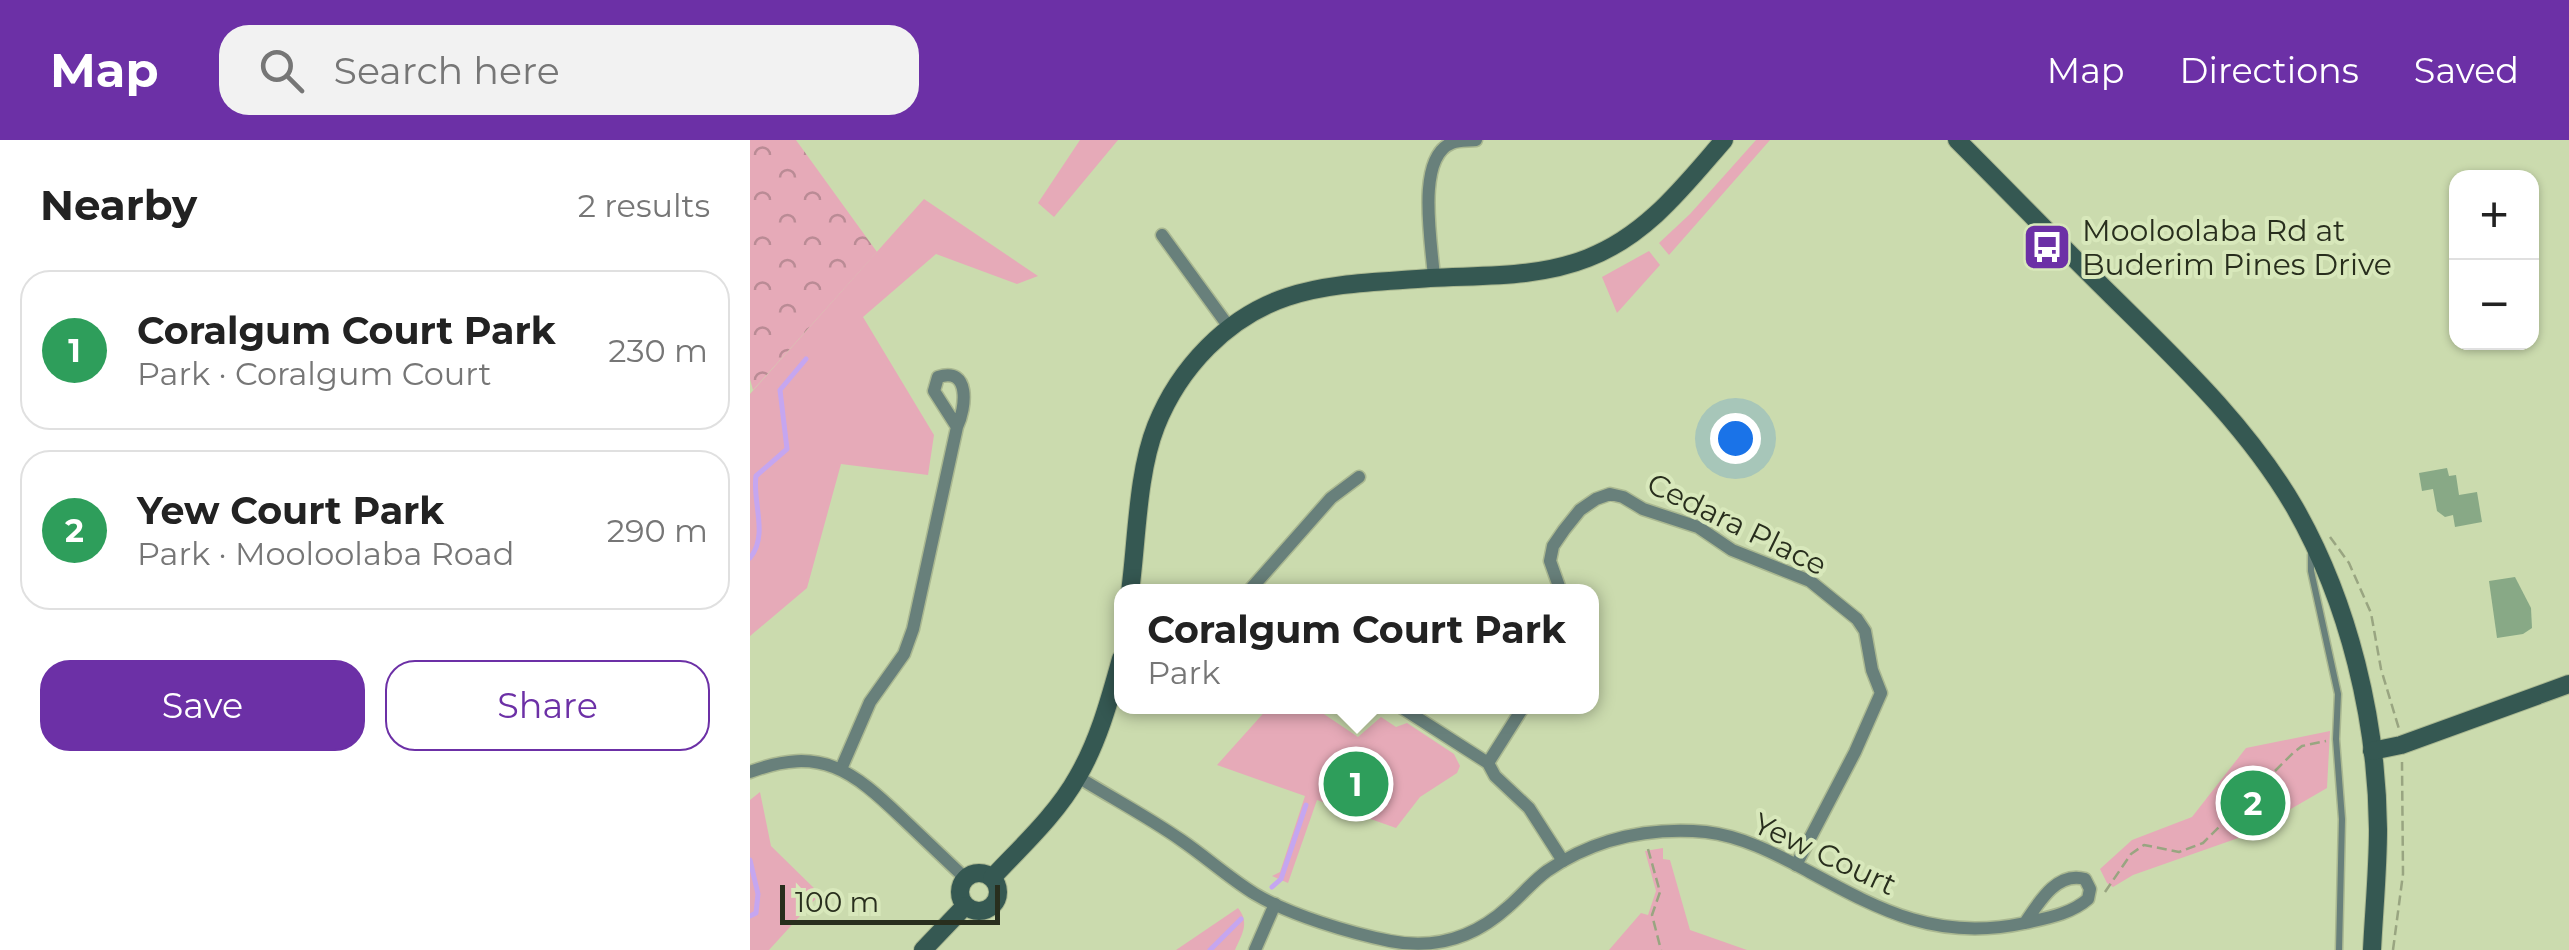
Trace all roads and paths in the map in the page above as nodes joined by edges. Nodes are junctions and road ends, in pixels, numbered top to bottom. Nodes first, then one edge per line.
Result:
1 (1476, 140) edge
2 (1724, 140) edge
3 (1958, 140) edge
4 (1162, 235) dead end
5 (1434, 278) junction
6 (1229, 328) junction
7 (956, 427) dead end
8 (1359, 477) dead end
9 (2311, 539) junction
10 (1131, 584) edge
11 (1255, 584) edge
12 (1558, 584) edge
13 (2340, 612) junction
14 (2322, 621) junction
15 (1114, 683) edge
16 (2569, 684) edge
17 (1411, 714) edge
18 (1519, 714) edge
19 (2336, 739) junction
20 (2372, 751) junction
21 (1488, 764) junction
22 (841, 769) junction
23 (750, 772) edge
24 (1078, 777) junction
25 (1646, 843) dead end
26 (1563, 861) junction
27 (1796, 865) junction
28 (965, 878) junction
29 (992, 878) junction
30 (2102, 897) dead end
31 (1275, 904) junction
32 (965, 906) junction
33 (2025, 923) junction
34 (923, 950) edge
35 (1255, 950) edge
36 (1661, 950) edge
37 (2338, 950) edge
38 (2372, 950) edge

1 - 5 street
2 - 5 street
3 - 9 street
4 - 6 street
5 - 6 street
6 - 10 street
7 - 22 street
8 - 11 street
9 - 13 street
9 - 14 lane
12 - 27 street, Cedara Place
13 - 14 lane
13 - 20 street
14 - 19 lane
15 - 24 street
16 - 20 street
17 - 21 street
18 - 21 street
19 - 30 path
19 - 37 lane
20 - 38 street
21 - 26 street
22 - 23 street
22 - 28 street
24 - 29 street
24 - 31 street, Yew Court
25 - 36 path
26 - 27 street, Yew Court
26 - 31 street, Yew Court
27 - 33 street, Yew Court
28 - 29 street
28 - 32 street
29 - 32 street
31 - 35 street
32 - 34 street
33 - 33 street, Yew Court

